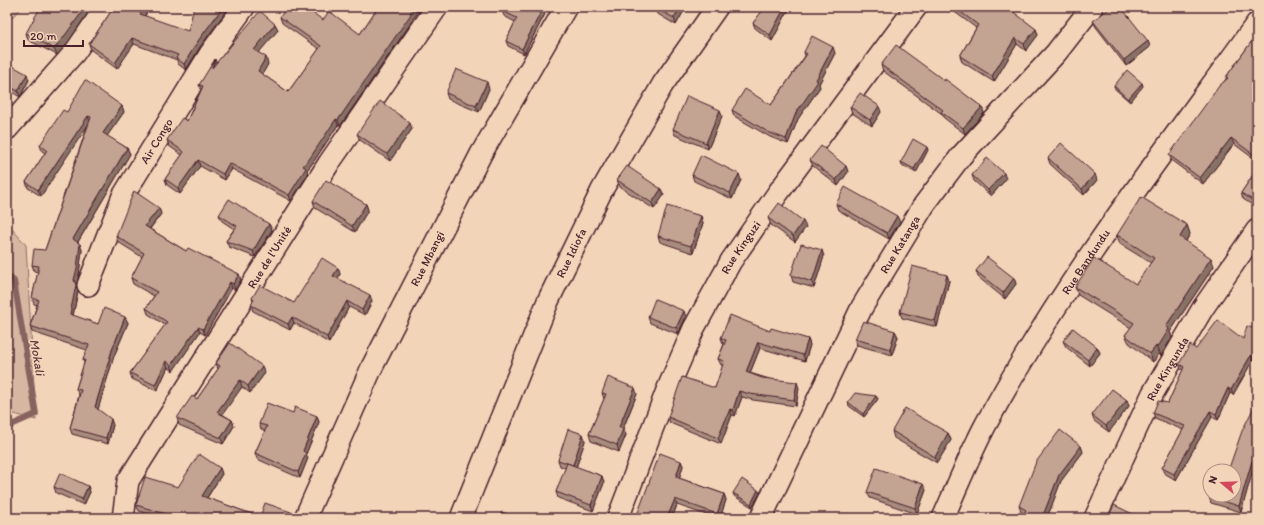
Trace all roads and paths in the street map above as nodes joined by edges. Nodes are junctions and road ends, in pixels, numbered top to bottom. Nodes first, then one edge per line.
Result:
1 (106, 7) edge
2 (244, 7) edge
3 (437, 7) edge
4 (566, 7) edge
5 (717, 7) edge
6 (916, 7) edge
7 (1092, 7) edge
8 (1257, 23) edge
9 (7, 130) edge
10 (1257, 230) edge
11 (88, 285) dead end
12 (123, 518) edge
13 (305, 518) edge
14 (461, 518) edge
15 (618, 518) edge
16 (761, 518) edge
17 (943, 518) edge
18 (1095, 518) edge

1 - 9 street
2 - 11 street, Air Congo
3 - 12 street, Rue de l'Unité
4 - 13 street, Rue Mbangi
5 - 14 street, Rue Idiofa
6 - 15 street, Rue Kinguzi
7 - 16 street, Rue Katanga
8 - 17 street, Rue Bandundu
10 - 18 street, Rue Kingunda

